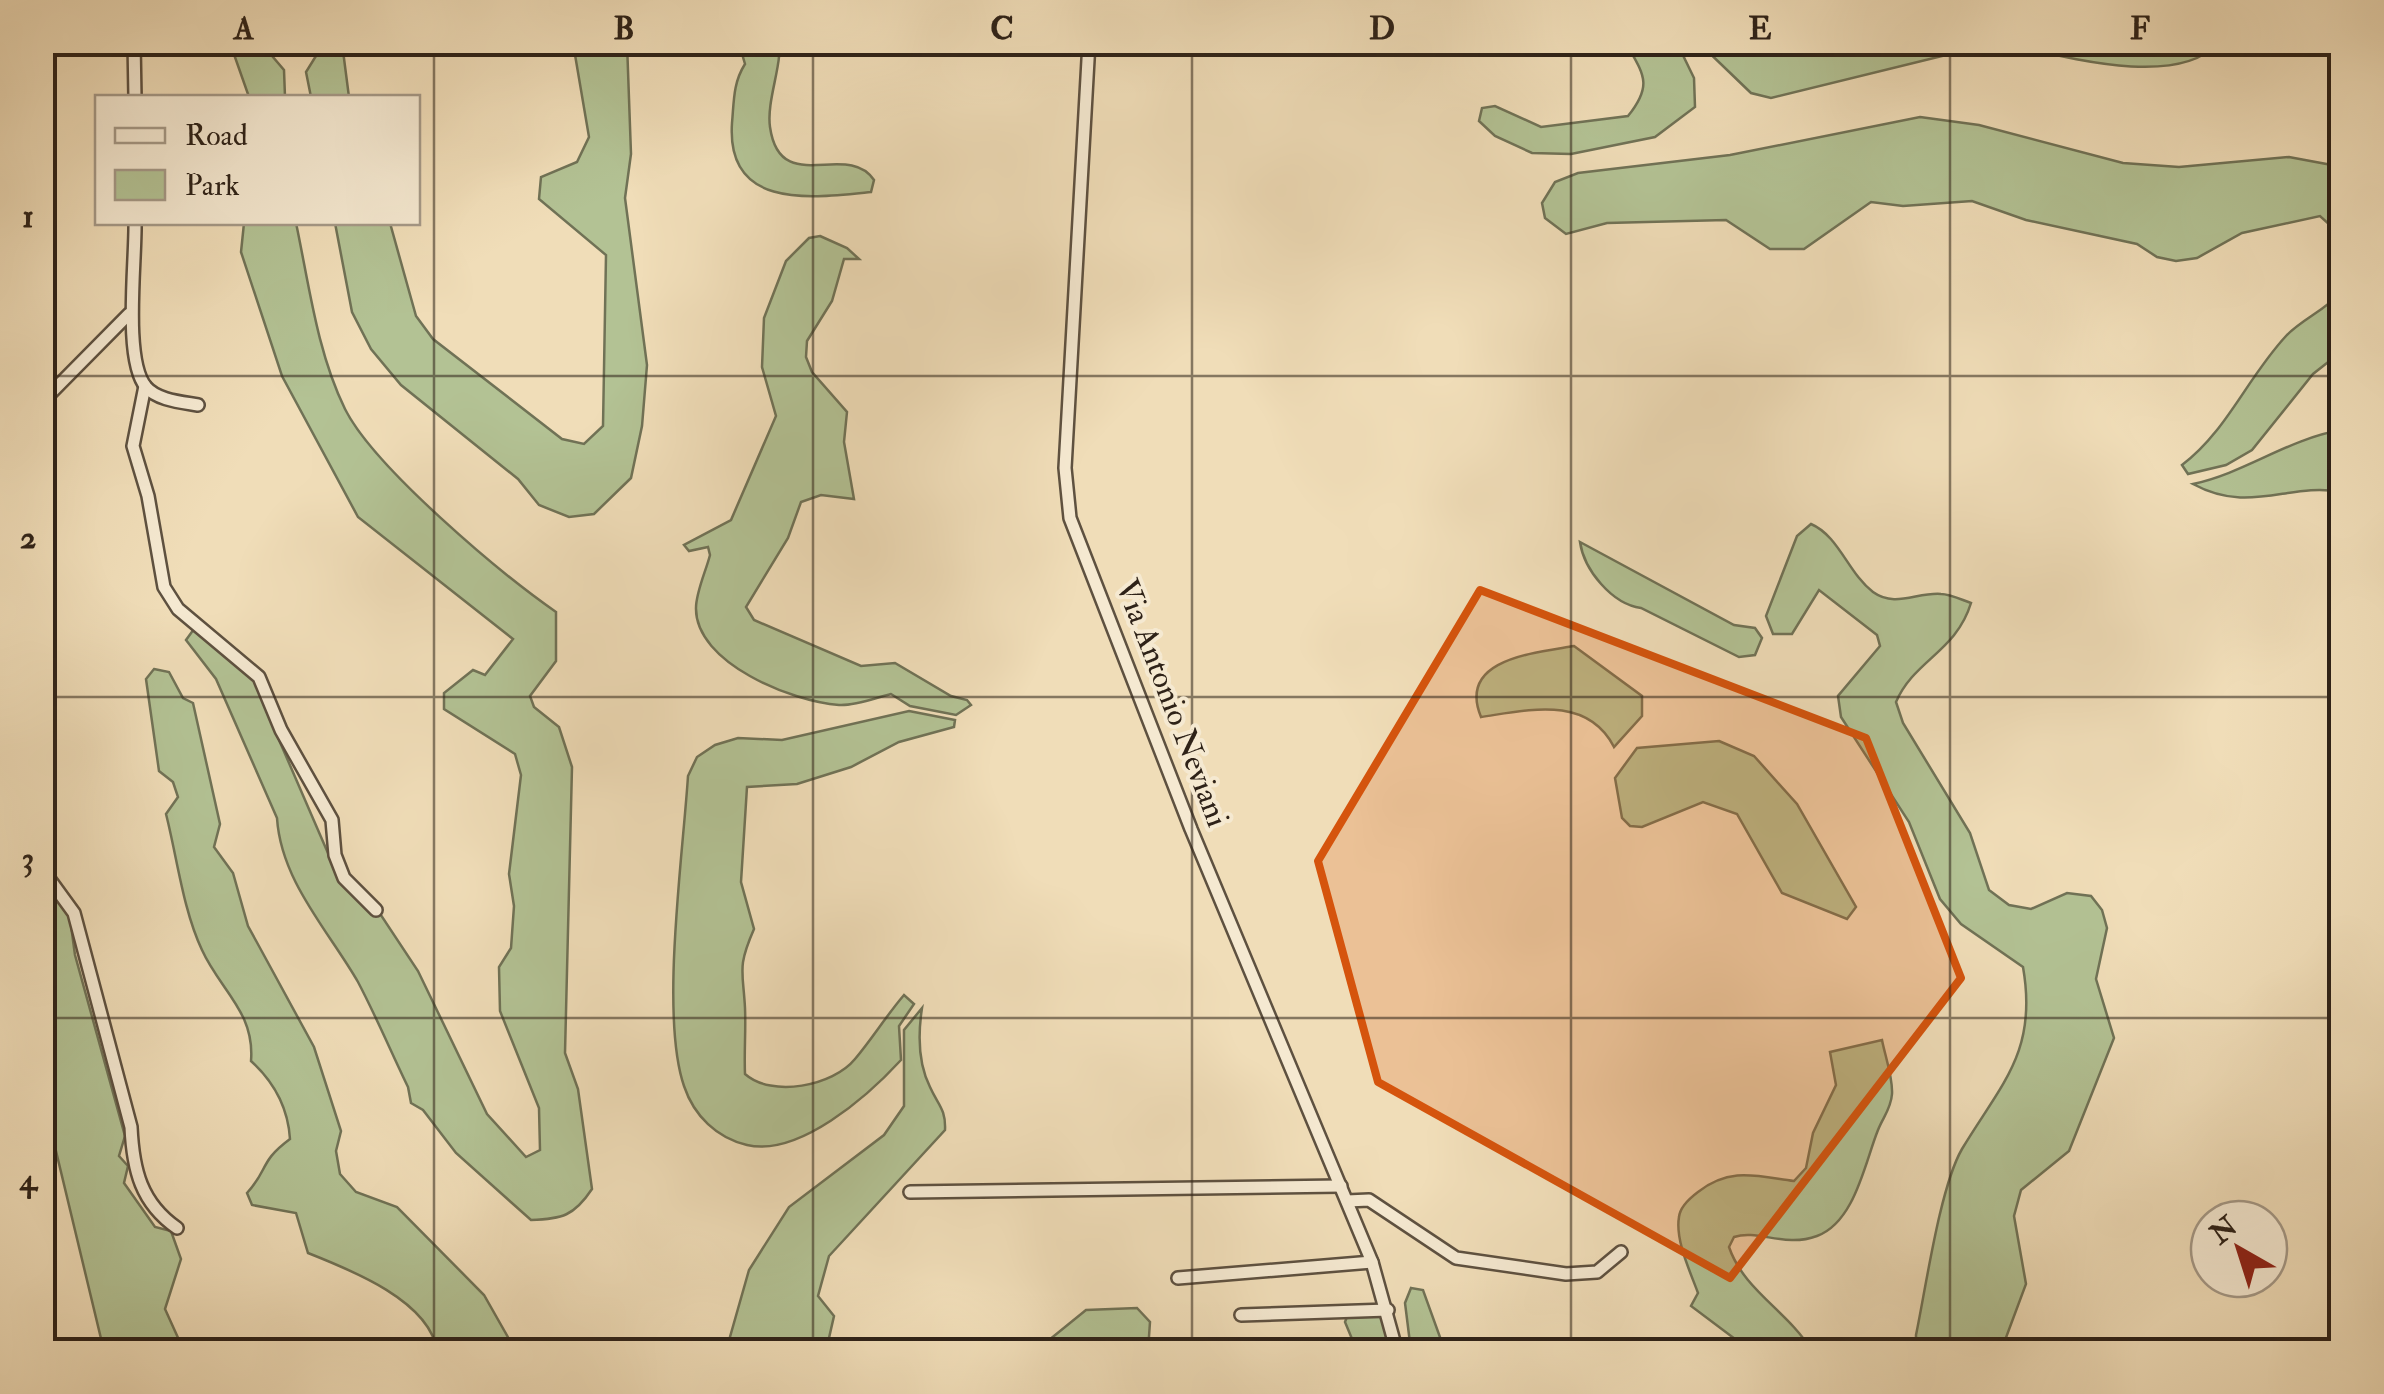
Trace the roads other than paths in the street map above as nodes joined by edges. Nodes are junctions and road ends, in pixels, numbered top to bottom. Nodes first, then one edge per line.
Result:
1 (134, 42) edge
2 (1089, 42) edge
3 (134, 95) edge
4 (135, 225) edge
5 (129, 314) junction
6 (145, 386) junction
7 (42, 402) edge
8 (198, 405) dead end
9 (42, 869) edge
10 (376, 910) dead end
11 (1341, 1186) junction
12 (910, 1192) dead end
13 (1346, 1202) junction
14 (176, 1228) dead end
15 (1621, 1252) dead end
16 (1372, 1262) junction
17 (1178, 1278) dead end
18 (1388, 1310) junction
19 (1241, 1315) dead end
20 (1397, 1352) edge

1 - 3 street
2 - 11 street, Via Antonio Neviani
4 - 5 street
5 - 6 street
5 - 7 street
6 - 8 street
6 - 10 street
9 - 14 street
11 - 12 street
11 - 13 street, Via Antonio Neviani
13 - 15 street
13 - 16 street, Via Antonio Neviani
16 - 17 street
16 - 18 street, Via Antonio Neviani
18 - 19 street
18 - 20 street, Via Antonio Neviani

